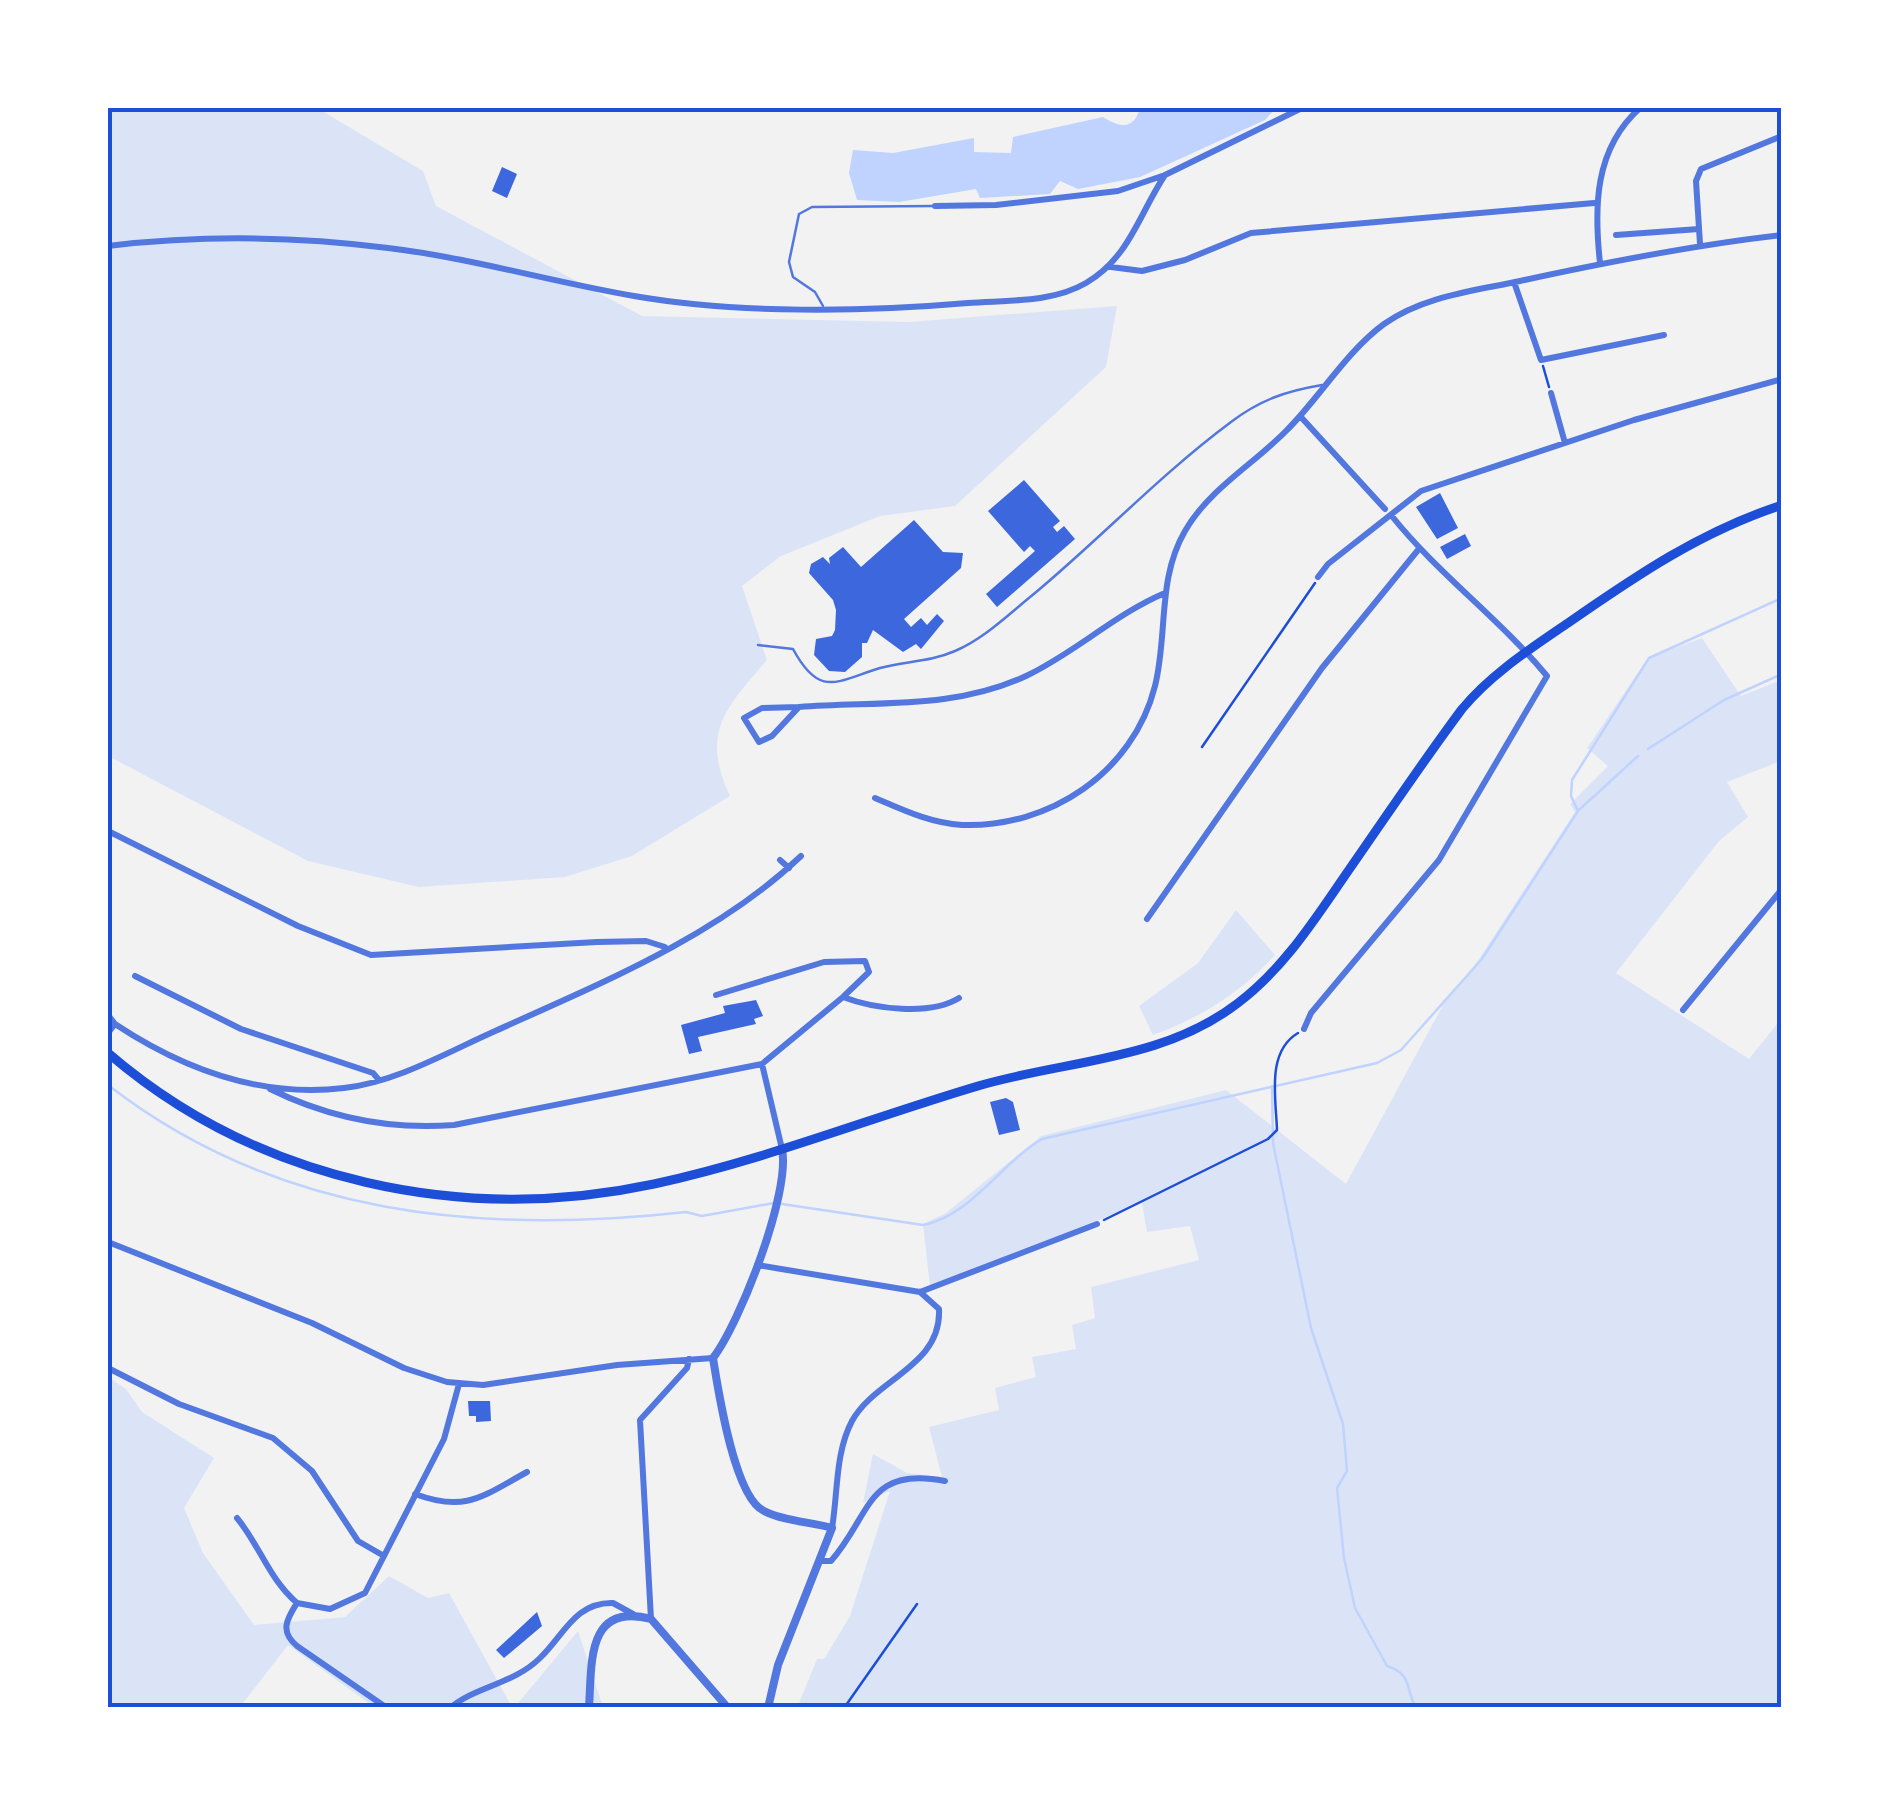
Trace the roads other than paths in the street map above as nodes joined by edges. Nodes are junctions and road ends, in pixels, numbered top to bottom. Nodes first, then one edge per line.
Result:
1 (1315, 108) edge
2 (1640, 108) edge
3 (1302, 109) edge
4 (1782, 136) edge
5 (1166, 175) junction
6 (1594, 202) junction
7 (935, 206) joint
8 (1699, 228) junction
9 (1616, 235) dead end
10 (1782, 235) edge
11 (1700, 244) junction
12 (108, 246) edge
13 (1600, 263) junction
14 (1111, 267) junction
15 (1514, 282) junction
16 (823, 306) junction
17 (1664, 335) dead end
18 (1782, 379) edge
19 (1328, 384) junction
20 (1551, 393) road end
21 (1300, 416) junction
22 (1565, 443) junction
23 (1782, 505) edge
24 (1388, 512) junction
25 (1418, 550) junction
26 (1318, 577) road end
27 (1164, 593) junction
28 (758, 645) dead end
29 (1527, 652) junction
30 (799, 707) junction
31 (875, 798) dead end
32 (108, 831) edge
33 (801, 856) dead end
34 (780, 860) dead end
35 (788, 868) junction
36 (1782, 889) edge
37 (1147, 919) dead end
38 (667, 948) junction
39 (135, 976) dead end
40 (716, 995) dead end
41 (843, 996) junction
42 (960, 998) dead end
43 (1682, 1010) dead end
44 (108, 1016) edge
45 (115, 1024) junction
46 (1304, 1029) road end
47 (108, 1033) edge
48 (108, 1053) edge
49 (762, 1064) junction
50 (379, 1080) junction
51 (269, 1088) junction
52 (782, 1149) junction
53 (1097, 1224) road end
54 (108, 1242) edge
55 (757, 1266) junction
56 (920, 1292) junction
57 (712, 1358) junction
58 (689, 1360) junction
59 (108, 1368) edge
60 (459, 1384) junction
61 (527, 1472) dead end
62 (946, 1481) dead end
63 (415, 1494) junction
64 (237, 1518) dead end
65 (832, 1528) junction
66 (384, 1556) junction
67 (822, 1562) junction
68 (297, 1603) junction
69 (632, 1614) junction
70 (651, 1619) junction
71 (387, 1708) edge
72 (450, 1708) edge
73 (589, 1708) edge
74 (728, 1708) edge
75 (768, 1708) edge

1 - 3 street
2 - 6 street
3 - 5 street
4 - 8 street
5 - 7 street
5 - 14 street
6 - 13 street
6 - 14 street
7 - 16 lane
8 - 9 street
8 - 11 street
10 - 11 street
11 - 13 street
12 - 16 street
13 - 15 street
14 - 16 street
15 - 17 street
15 - 19 street
18 - 22 street
19 - 21 street
19 - 28 lane
20 - 22 street
21 - 24 street
21 - 27 street
22 - 24 street
23 - 29 main road
24 - 25 street
24 - 26 street
25 - 29 street
25 - 37 street
27 - 30 street
27 - 31 street
29 - 46 street
29 - 52 main road
30 - 30 street
32 - 38 street
33 - 35 street
34 - 35 street
35 - 38 street
36 - 43 street
38 - 50 street
39 - 50 street
40 - 41 street
41 - 42 street
41 - 49 street
44 - 45 street
45 - 47 street
45 - 51 street
48 - 52 main road
49 - 51 street
49 - 52 street
50 - 51 street
52 - 55 street
53 - 56 street
54 - 60 street
55 - 56 street
55 - 57 street
56 - 65 street
57 - 58 street
57 - 65 street
58 - 60 street
58 - 70 street
59 - 66 street
60 - 63 street
61 - 63 street
62 - 67 street
63 - 66 street
64 - 68 street
65 - 67 street
66 - 68 street
67 - 75 street
68 - 71 street
69 - 70 street
69 - 72 street
69 - 73 street
70 - 74 street

